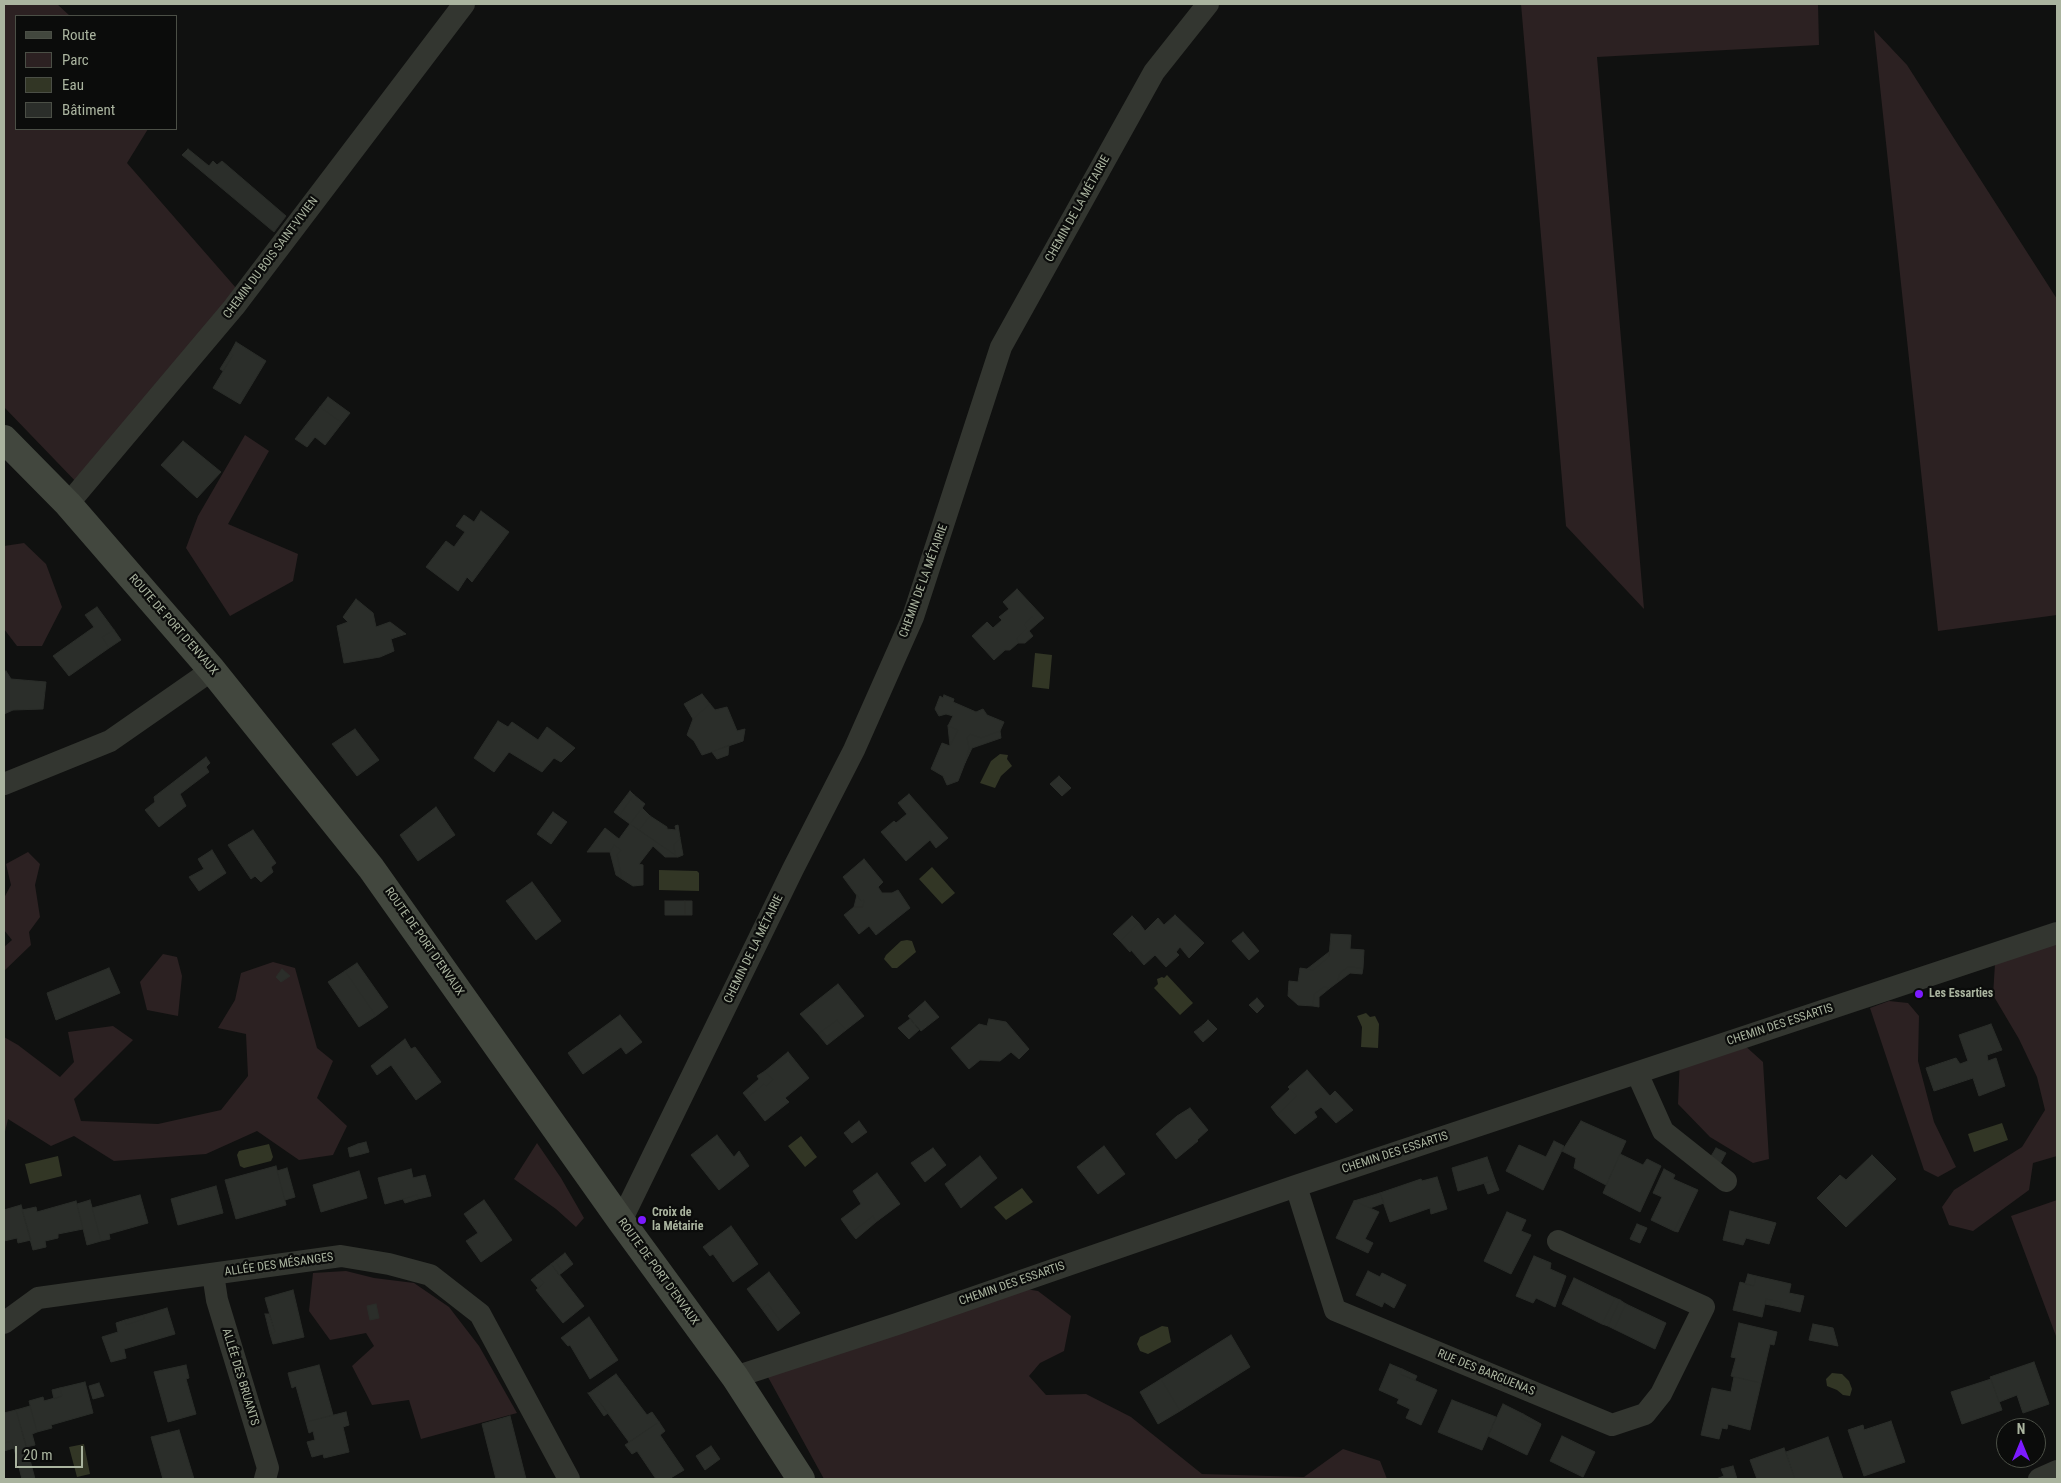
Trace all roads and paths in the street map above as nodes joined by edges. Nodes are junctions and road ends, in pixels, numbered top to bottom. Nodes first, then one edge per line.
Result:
1 (464, 4) edge
2 (1208, 4) edge
3 (4, 439) edge
4 (68, 504) junction
5 (212, 670) junction
6 (4, 784) edge
7 (2057, 933) edge
8 (1636, 1073) junction
9 (1726, 1181) dead end
10 (1296, 1186) junction
11 (621, 1221) junction
12 (1558, 1240) dead end
13 (213, 1274) junction
14 (4, 1323) edge
15 (735, 1377) junction
16 (2057, 1471) edge
17 (264, 1479) edge
18 (569, 1479) edge
19 (801, 1479) edge
20 (2040, 1479) edge

1 - 4 street, CHEMIN DU BOIS SAINT-VIVIEN
2 - 11 street, CHEMIN DE LA MÉTAIRIE
3 - 4 street, ROUTE DE PORT D'ENVAUX
4 - 5 street, ROUTE DE PORT D'ENVAUX
5 - 6 street
5 - 11 street, ROUTE DE PORT D'ENVAUX
7 - 8 street, CHEMIN DES ESSARTIS
8 - 9 street
8 - 10 street, CHEMIN DES ESSARTIS
10 - 12 street, RUE DES BARGUENAS
10 - 15 street, CHEMIN DES ESSARTIS
11 - 15 street, ROUTE DE PORT D'ENVAUX
13 - 14 street, ALLÉE DES MÉSANGES
13 - 17 street, ALLÉE DES BRUANTS
13 - 18 street, ALLÉE DES MÉSANGES
15 - 19 street, ROUTE DE PORT D'ENVAUX
16 - 20 street

